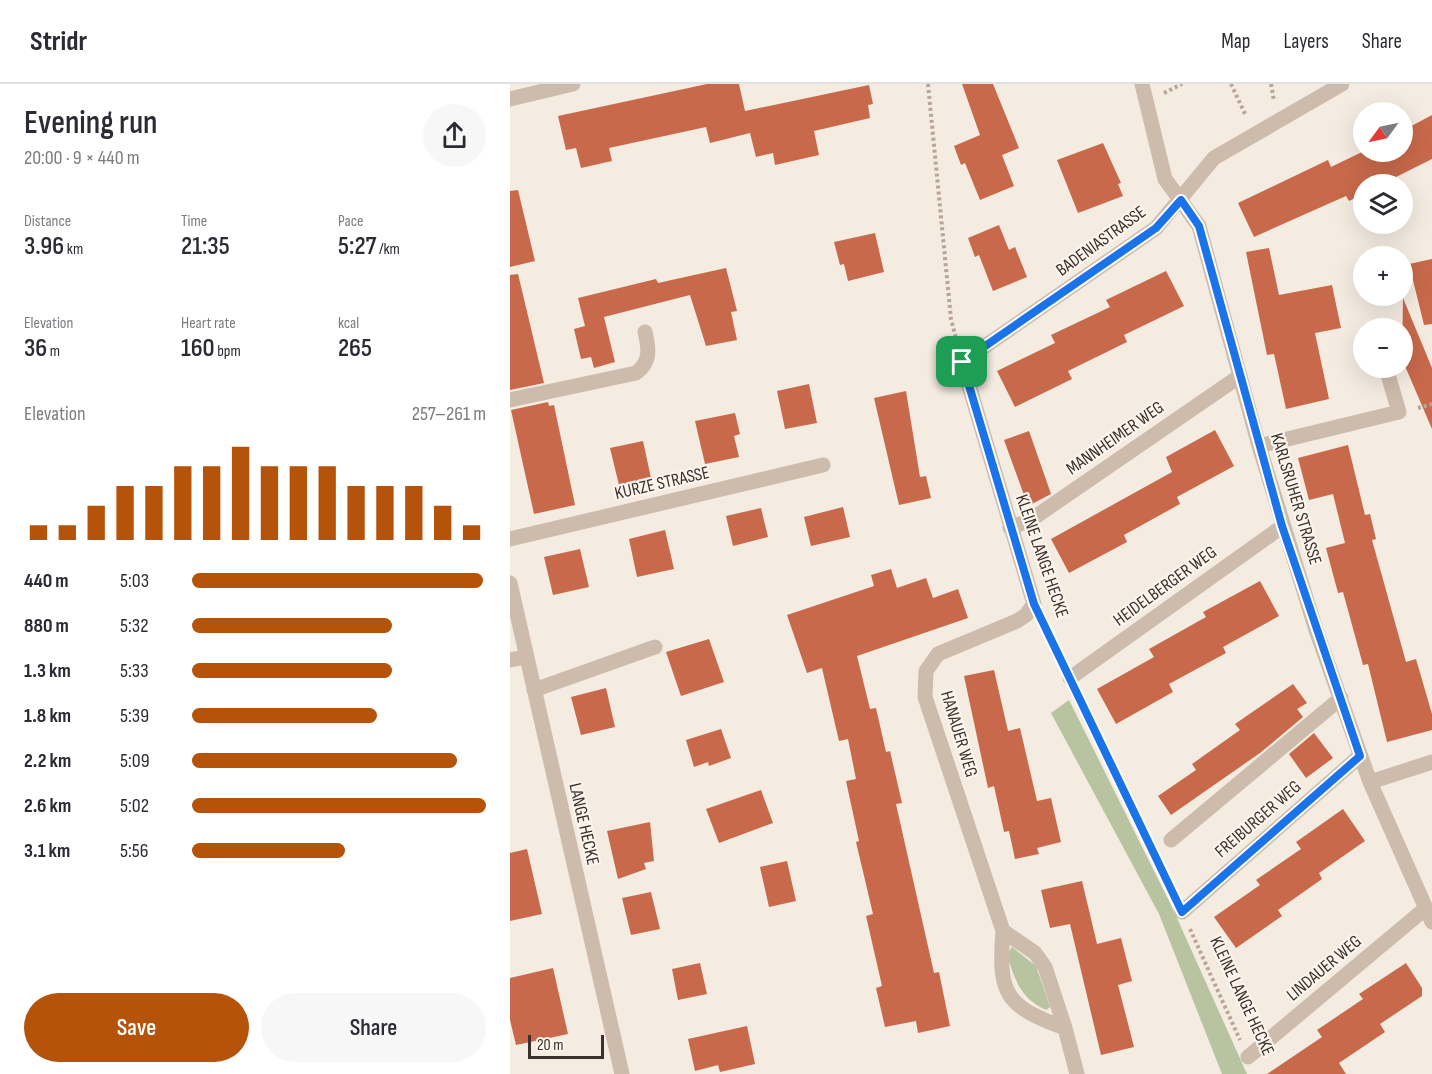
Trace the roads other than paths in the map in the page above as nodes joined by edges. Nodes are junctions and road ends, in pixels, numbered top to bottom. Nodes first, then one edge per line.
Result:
1 (573, 84) edge
2 (1142, 84) edge
3 (1342, 84) edge
4 (510, 99) edge
5 (1181, 200) junction
6 (645, 332) dead end
7 (962, 362) joint
8 (1240, 376) junction
9 (1389, 378) edge
10 (510, 400) edge
11 (1259, 446) junction
12 (823, 465) dead end
13 (1282, 526) junction
14 (1010, 528) junction
15 (510, 539) edge
16 (510, 583) edge
17 (1034, 604) joint
18 (655, 647) dead end
19 (526, 657) junction
20 (510, 660) edge
21 (1070, 678) road end
22 (534, 690) junction
23 (1341, 698) junction
24 (1360, 756) junction
25 (1432, 762) edge
26 (1370, 782) junction
27 (1171, 840) dead end
28 (1182, 912) road end
29 (1429, 915) edge
30 (1003, 931) junction
31 (1065, 1028) junction
32 (1248, 1057) road end
33 (622, 1074) edge
34 (1077, 1074) edge

1 - 4 street
2 - 5 street, KARLSRUHER STRASSE
3 - 5 street, BADENIASTRASSE
5 - 7 street, BADENIASTRASSE
5 - 8 street, KARLSRUHER STRASSE
6 - 10 street
7 - 14 street, KLEINE LANGE HECKE
8 - 11 street, KARLSRUHER STRASSE
8 - 14 street, MANNHEIMER WEG
9 - 11 street
11 - 13 street, KARLSRUHER STRASSE
12 - 15 street, KURZE STRASSE
13 - 21 street, HEIDELBERGER WEG
13 - 23 street, KARLSRUHER STRASSE
14 - 17 street, KLEINE LANGE HECKE
16 - 19 street, LANGE HECKE
17 - 30 street, HANAUER WEG
18 - 22 street
19 - 20 street
19 - 22 street, LANGE HECKE
22 - 33 street, LANGE HECKE
23 - 24 street, KARLSRUHER STRASSE
23 - 27 street
24 - 26 street, KARLSRUHER STRASSE
24 - 28 street, FREIBURGER WEG
25 - 26 street
26 - 29 street, KARLSRUHER STRASSE
29 - 32 street, LINDAUER WEG
30 - 31 street
30 - 31 street, HANAUER WEG
31 - 34 street

